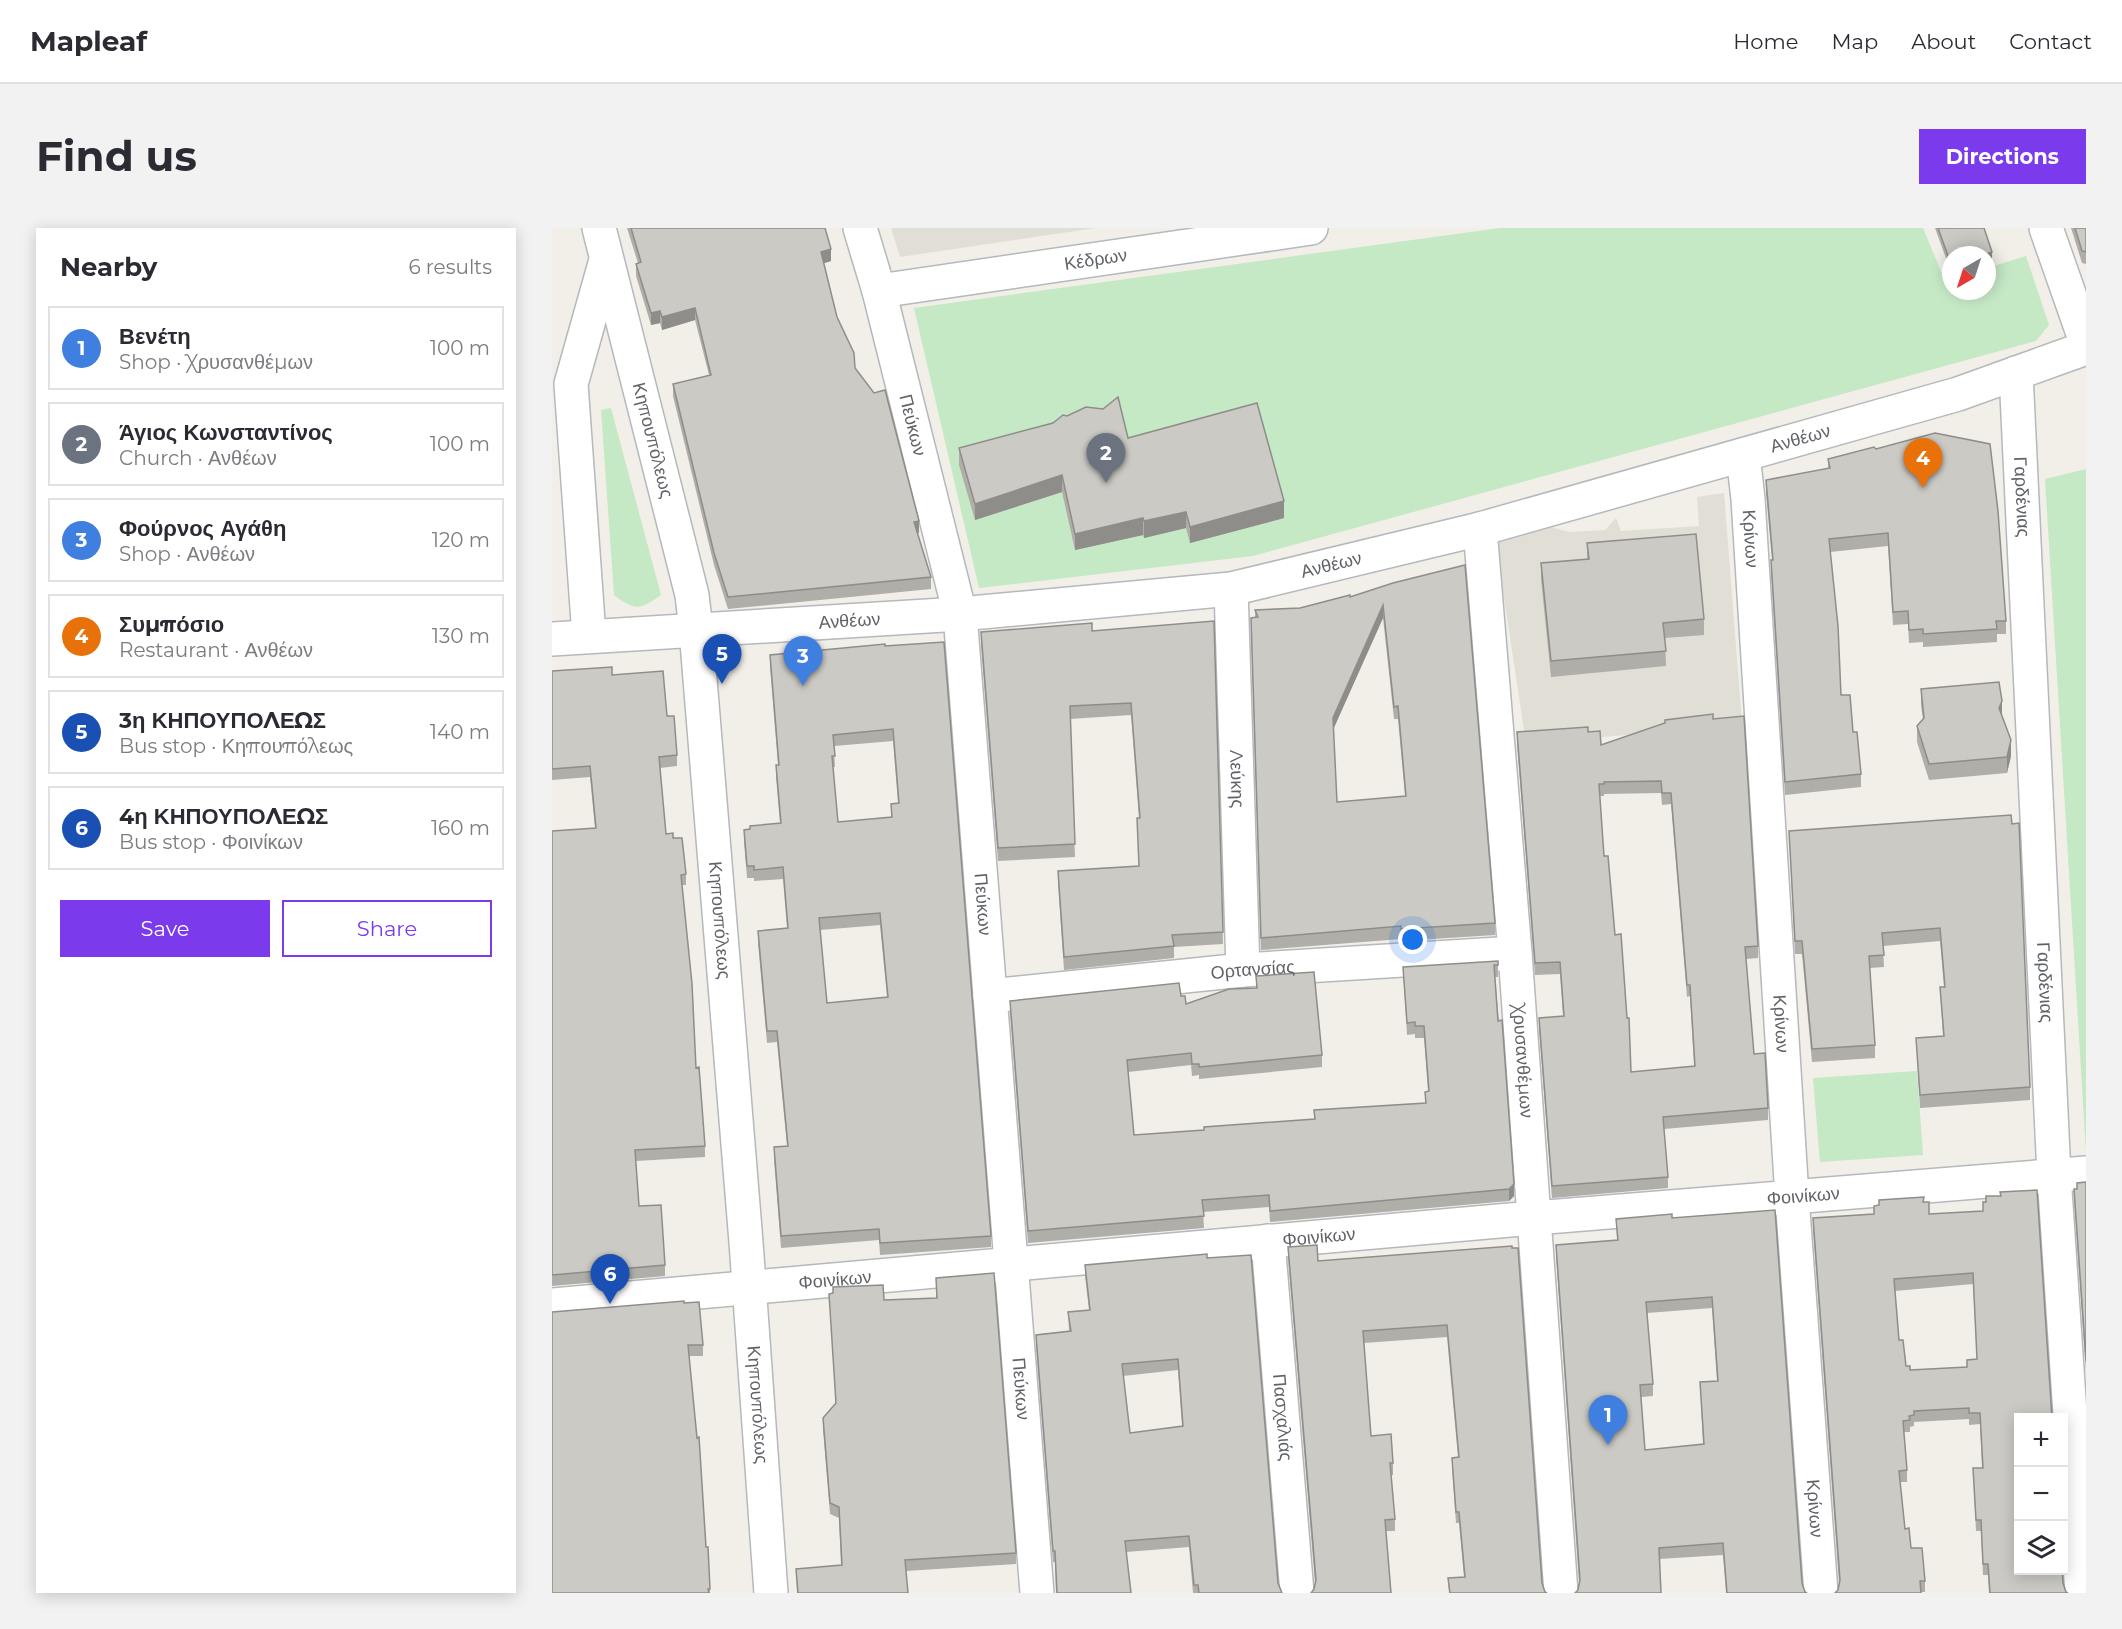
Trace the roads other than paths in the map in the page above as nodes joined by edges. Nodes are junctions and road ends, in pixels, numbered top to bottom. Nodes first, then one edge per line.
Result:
1 (860, 228) edge
2 (1311, 228) edge
3 (2046, 228) edge
4 (603, 243) edge
5 (879, 291) junction
6 (2086, 342) edge
7 (2086, 348) edge
8 (2016, 373) junction
9 (1743, 454) junction
10 (1479, 529) junction
11 (1231, 588) junction
12 (960, 614) junction
13 (696, 630) junction
14 (589, 636) junction
15 (552, 639) edge
16 (1515, 953) junction
17 (1243, 970) junction
18 (990, 996) junction
19 (2086, 1173) edge
20 (2054, 1175) junction
21 (1792, 1197) junction
22 (1534, 1218) junction
23 (1268, 1241) junction
24 (1011, 1264) junction
25 (750, 1288) junction
26 (552, 1305) edge
27 (771, 1593) edge
28 (1037, 1593) edge
29 (1297, 1593) edge
30 (1562, 1593) edge
31 (1821, 1593) edge
32 (2082, 1593) edge

1 - 5 street, Πεύκων
2 - 5 street, Κέδρων
3 - 6 street
4 - 13 street, Κηπουπόλεως
4 - 14 street, Κηπουπόλεως
5 - 12 street, Πεύκων
7 - 8 street, Ανθέων
8 - 9 street, Ανθέων
8 - 20 street, Γαρδένιας
9 - 10 street, Ανθέων
9 - 21 street, Κρίνων
10 - 11 street, Ανθέων
10 - 16 street, Χρυσανθέμων
11 - 12 street, Ανθέων
11 - 17 street, Λεύκης
12 - 13 street, Ανθέων
12 - 18 street, Πεύκων
13 - 14 street, Ανθέων
13 - 25 street, Κηπουπόλεως
14 - 15 street, Ανθέων
16 - 17 street, Ορτανσίας
16 - 22 street, Χρυσανθέμων
17 - 18 street, Ορτανσίας
18 - 24 street, Πεύκων
19 - 20 street, Φοινίκων
20 - 21 street, Φοινίκων
20 - 32 street, Γαρδένιας
21 - 22 street, Φοινίκων
21 - 31 street, Κρίνων
22 - 23 street, Φοινίκων
22 - 30 street, Χρυσανθέμων
23 - 24 street, Φοινίκων
23 - 29 street, Πασχαλιάς
24 - 25 street, Φοινίκων
24 - 28 street, Πεύκων
25 - 26 street, Φοινίκων
25 - 27 street, Κηπουπόλεως

